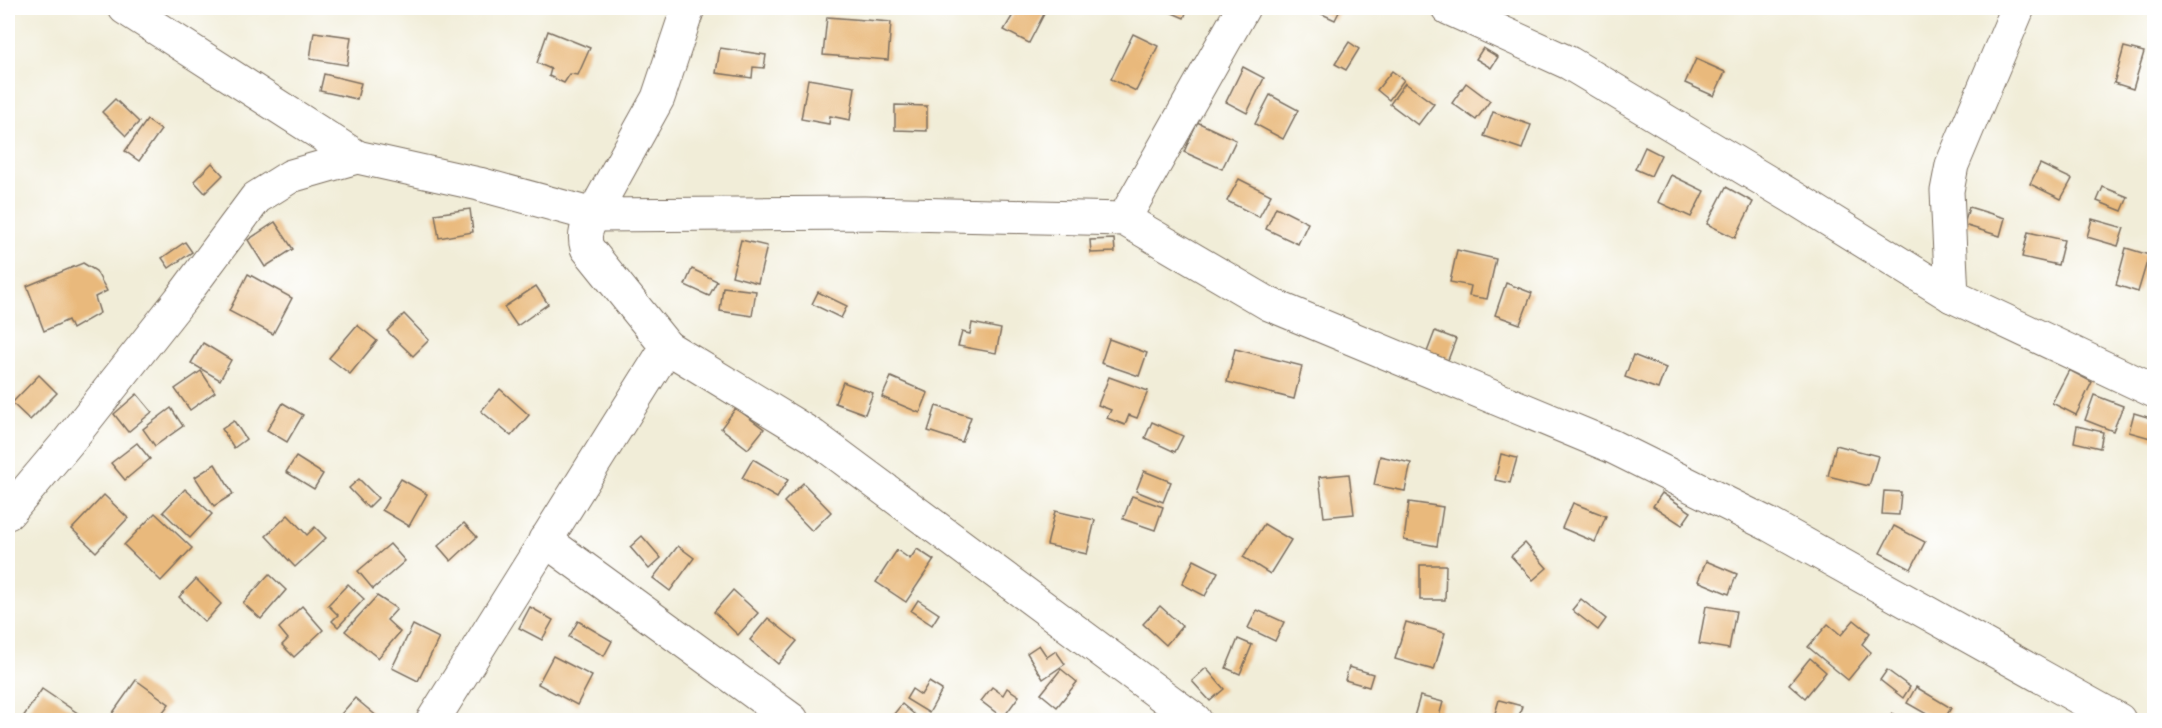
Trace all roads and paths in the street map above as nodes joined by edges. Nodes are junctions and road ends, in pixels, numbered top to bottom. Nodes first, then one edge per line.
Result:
1 (125, 8) edge
2 (688, 8) edge
3 (1243, 8) edge
4 (1448, 8) edge
5 (2018, 8) edge
6 (357, 157) junction
7 (593, 215) junction
8 (1124, 219) junction
9 (1952, 296) junction
10 (667, 346) junction
11 (2154, 391) edge
12 (8, 513) edge
13 (545, 540) junction
14 (2111, 719) edge
15 (433, 720) edge
16 (792, 720) edge
17 (1195, 720) edge

1 - 6 street
2 - 7 street
3 - 8 street
4 - 9 street
5 - 9 street
6 - 7 street
6 - 12 street
7 - 8 street
7 - 10 street
8 - 14 street
9 - 11 street
10 - 13 street
10 - 17 street
13 - 15 street
13 - 16 street

